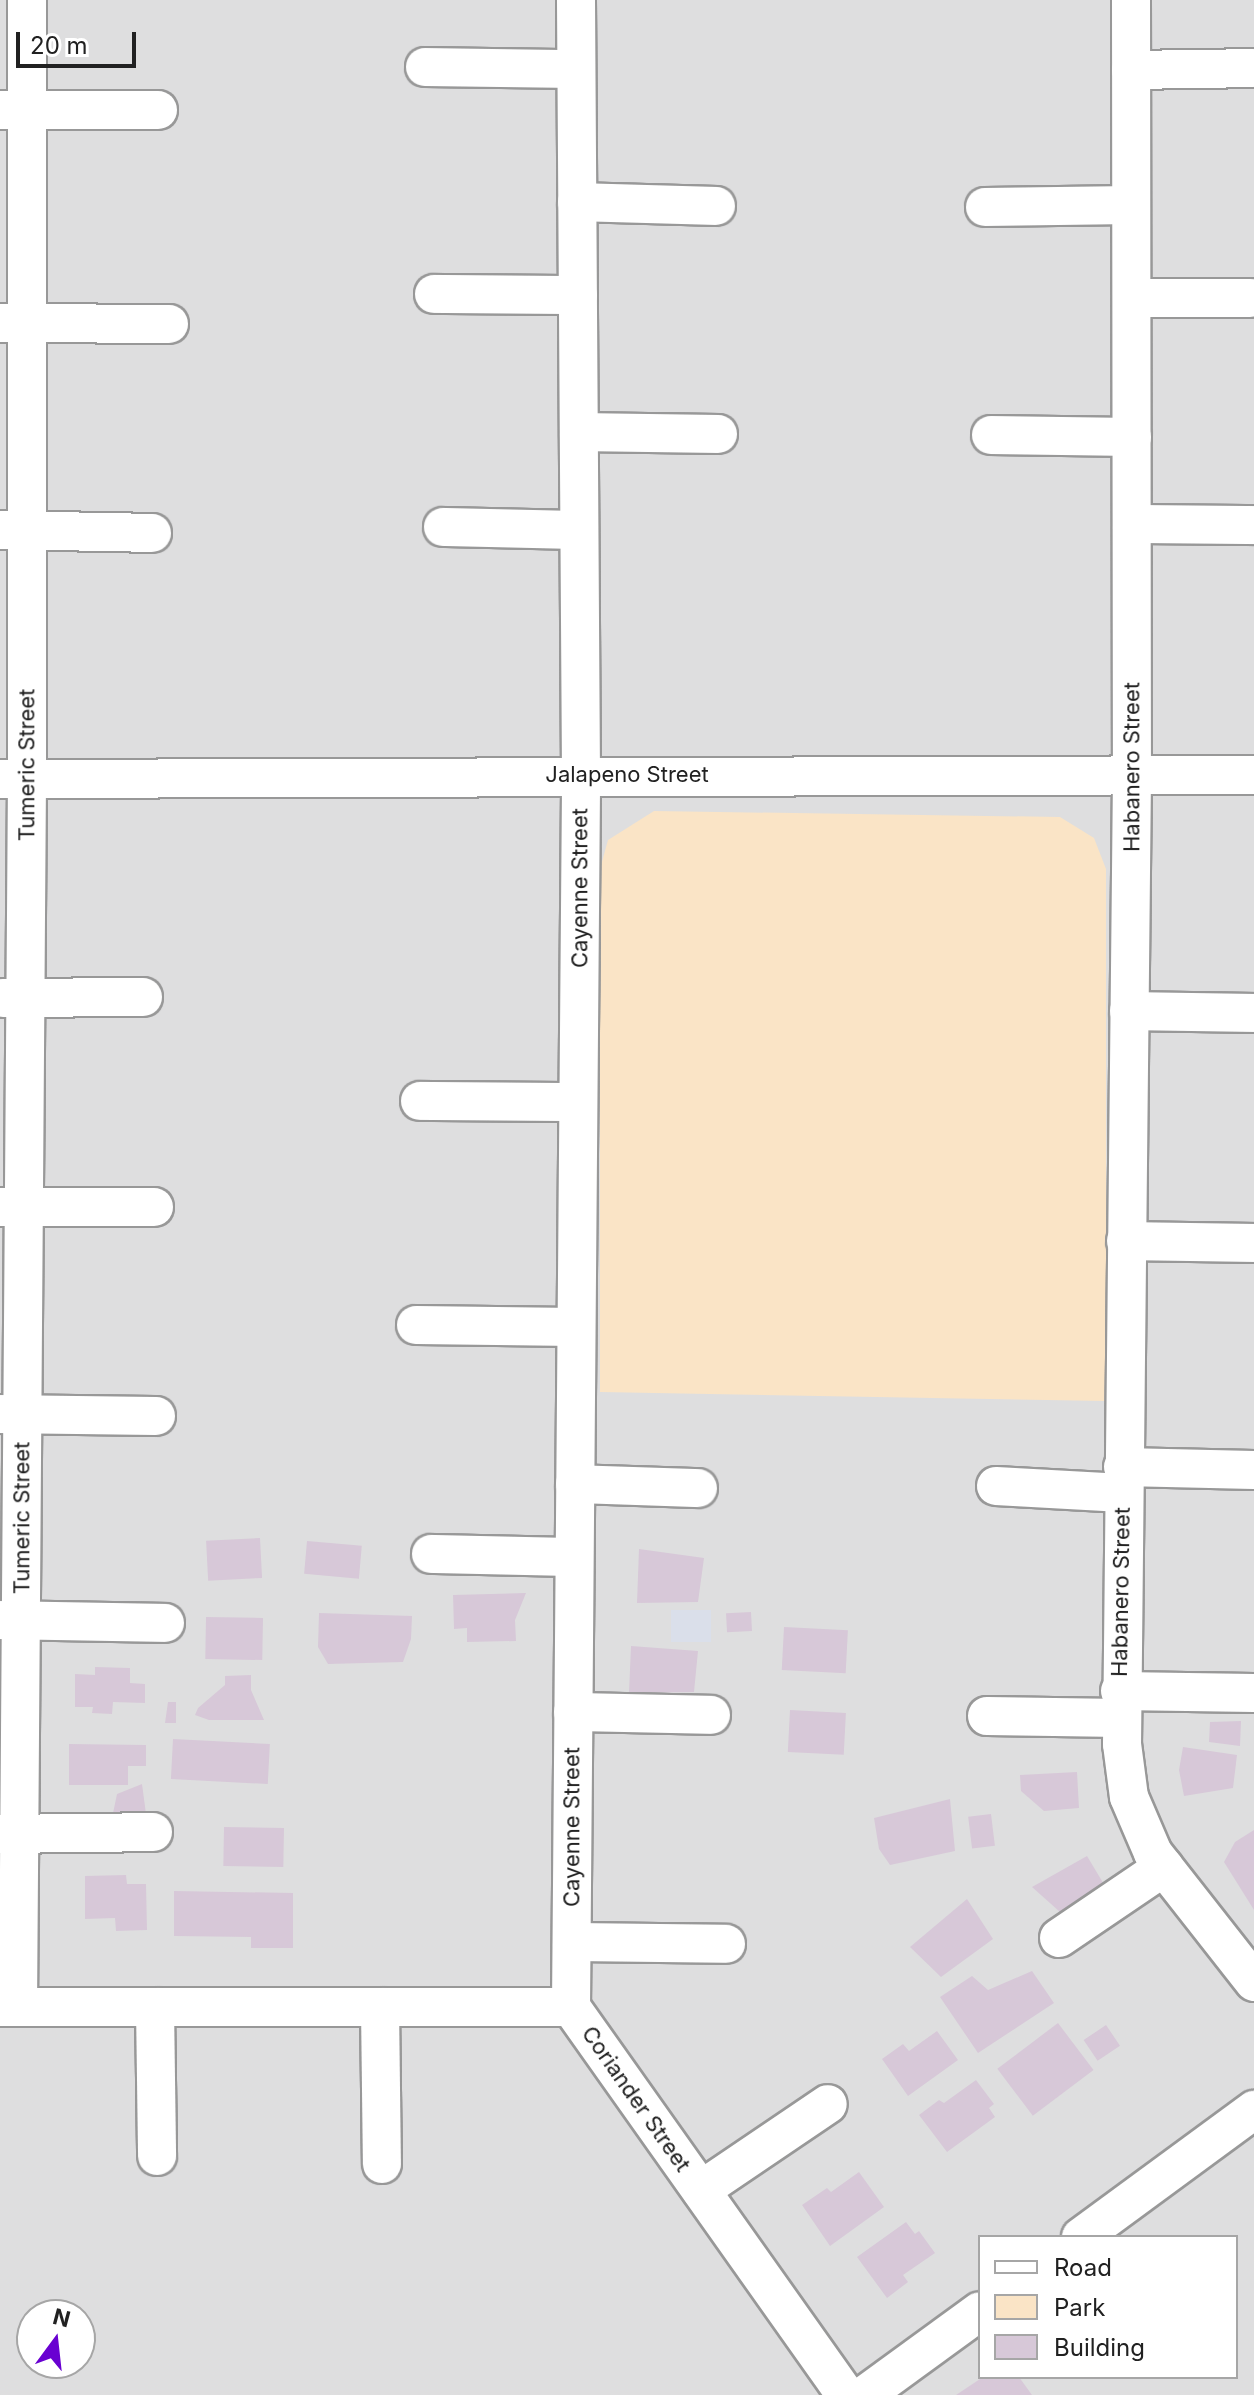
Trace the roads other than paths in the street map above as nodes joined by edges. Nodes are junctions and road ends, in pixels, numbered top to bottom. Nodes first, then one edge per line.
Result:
1 (27, 0) edge
2 (576, 0) edge
3 (1131, 0) edge
4 (425, 67) dead end
5 (1253, 68) edge
6 (576, 69) junction
7 (1131, 70) junction
8 (13, 110) edge
9 (158, 110) dead end
10 (577, 202) junction
11 (1131, 205) junction
12 (716, 206) dead end
13 (985, 207) dead end
14 (434, 294) dead end
15 (578, 295) junction
16 (1132, 298) junction
17 (1250, 298) dead end
18 (13, 323) edge
19 (169, 324) dead end
20 (579, 432) junction
21 (718, 434) dead end
22 (991, 435) dead end
23 (1132, 437) junction
24 (1132, 524) junction
25 (1254, 525) edge
26 (443, 527) dead end
27 (579, 530) junction
28 (14, 531) edge
29 (152, 533) dead end
30 (581, 775) junction
31 (1132, 775) junction
32 (1254, 775) edge
33 (14, 779) edge
34 (143, 997) dead end
35 (13, 998) edge
36 (1129, 1011) junction
37 (1254, 1013) edge
38 (420, 1101) dead end
39 (578, 1102) junction
40 (12, 1207) edge
41 (154, 1207) dead end
42 (1126, 1241) junction
43 (1254, 1243) edge
44 (416, 1325) dead end
45 (576, 1327) junction
46 (11, 1414) edge
47 (156, 1416) dead end
48 (1254, 1470) edge
49 (1123, 1480) junction
50 (575, 1484) junction
51 (996, 1486) dead end
52 (698, 1488) dead end
53 (431, 1554) dead end
54 (574, 1557) junction
55 (11, 1621) edge
56 (165, 1623) dead end
57 (1254, 1693) edge
58 (1121, 1704) junction
59 (573, 1712) junction
60 (711, 1715) dead end
61 (987, 1716) dead end
62 (153, 1832) dead end
63 (10, 1834) edge
64 (1164, 1867) junction
65 (1059, 1938) dead end
66 (572, 1942) junction
67 (726, 1944) dead end
68 (1254, 1982) edge
69 (9, 2007) edge
70 (155, 2007) junction
71 (380, 2007) junction
72 (571, 2007) junction
73 (828, 2104) dead end
74 (1254, 2110) edge
75 (157, 2156) dead end
76 (382, 2164) dead end
77 (701, 2190) junction
78 (1084, 2235) edge
79 (978, 2312) edge
80 (846, 2395) edge
81 (865, 2395) edge

1 - 8 street, Tumeric Street
2 - 6 street, Cayenne Street
3 - 7 street, Habanero Street
4 - 6 street
5 - 7 street
6 - 10 street, Cayenne Street
7 - 11 street, Habanero Street
8 - 9 street
8 - 18 street, Tumeric Street
10 - 12 street
10 - 15 street, Cayenne Street
11 - 13 street
11 - 16 street, Habanero Street
14 - 15 street
15 - 20 street, Cayenne Street
16 - 17 street
16 - 23 street, Habanero Street
18 - 19 street
18 - 28 street, Tumeric Street
20 - 21 street
20 - 27 street, Cayenne Street
22 - 23 street
23 - 24 street, Habanero Street
24 - 25 street
24 - 31 street, Habanero Street
26 - 27 street
27 - 30 street, Cayenne Street
28 - 29 street
28 - 33 street, Tumeric Street
30 - 31 street, Jalapeno Street
30 - 33 street, Jalapeno Street
30 - 39 street, Cayenne Street
31 - 32 street, Jalapeno Street
31 - 36 street, Habanero Street
33 - 35 street, Tumeric Street
34 - 35 street
35 - 40 street, Tumeric Street
36 - 37 street
36 - 42 street, Habanero Street
38 - 39 street
39 - 45 street, Cayenne Street
40 - 41 street
40 - 46 street, Tumeric Street
42 - 43 street
42 - 49 street, Habanero Street
44 - 45 street
45 - 50 street, Cayenne Street
46 - 47 street, Tumeric Street
46 - 55 street, Tumeric Street
48 - 49 street, Habanero Street
49 - 51 street, Habanero Street
49 - 58 street, Habanero Street
50 - 52 street
50 - 54 street, Cayenne Street
53 - 54 street
54 - 59 street, Cayenne Street
55 - 56 street, Tumeric Street
55 - 63 street, Tumeric Street
57 - 58 street, Habanero Street
58 - 61 street, Habanero Street
58 - 64 street, Habanero Street
59 - 60 street
59 - 66 street, Cayenne Street
62 - 63 street
63 - 69 street, Tumeric Street
64 - 65 street
64 - 68 street, Habanero Street
66 - 67 street
66 - 72 street, Cayenne Street
69 - 70 street, Coriander Street
70 - 71 street, Coriander Street
70 - 75 street
71 - 72 street, Coriander Street
71 - 76 street
72 - 77 street, Coriander Street
73 - 77 street, Coriander Street
74 - 78 street
77 - 80 street, Coriander Street
79 - 81 street

